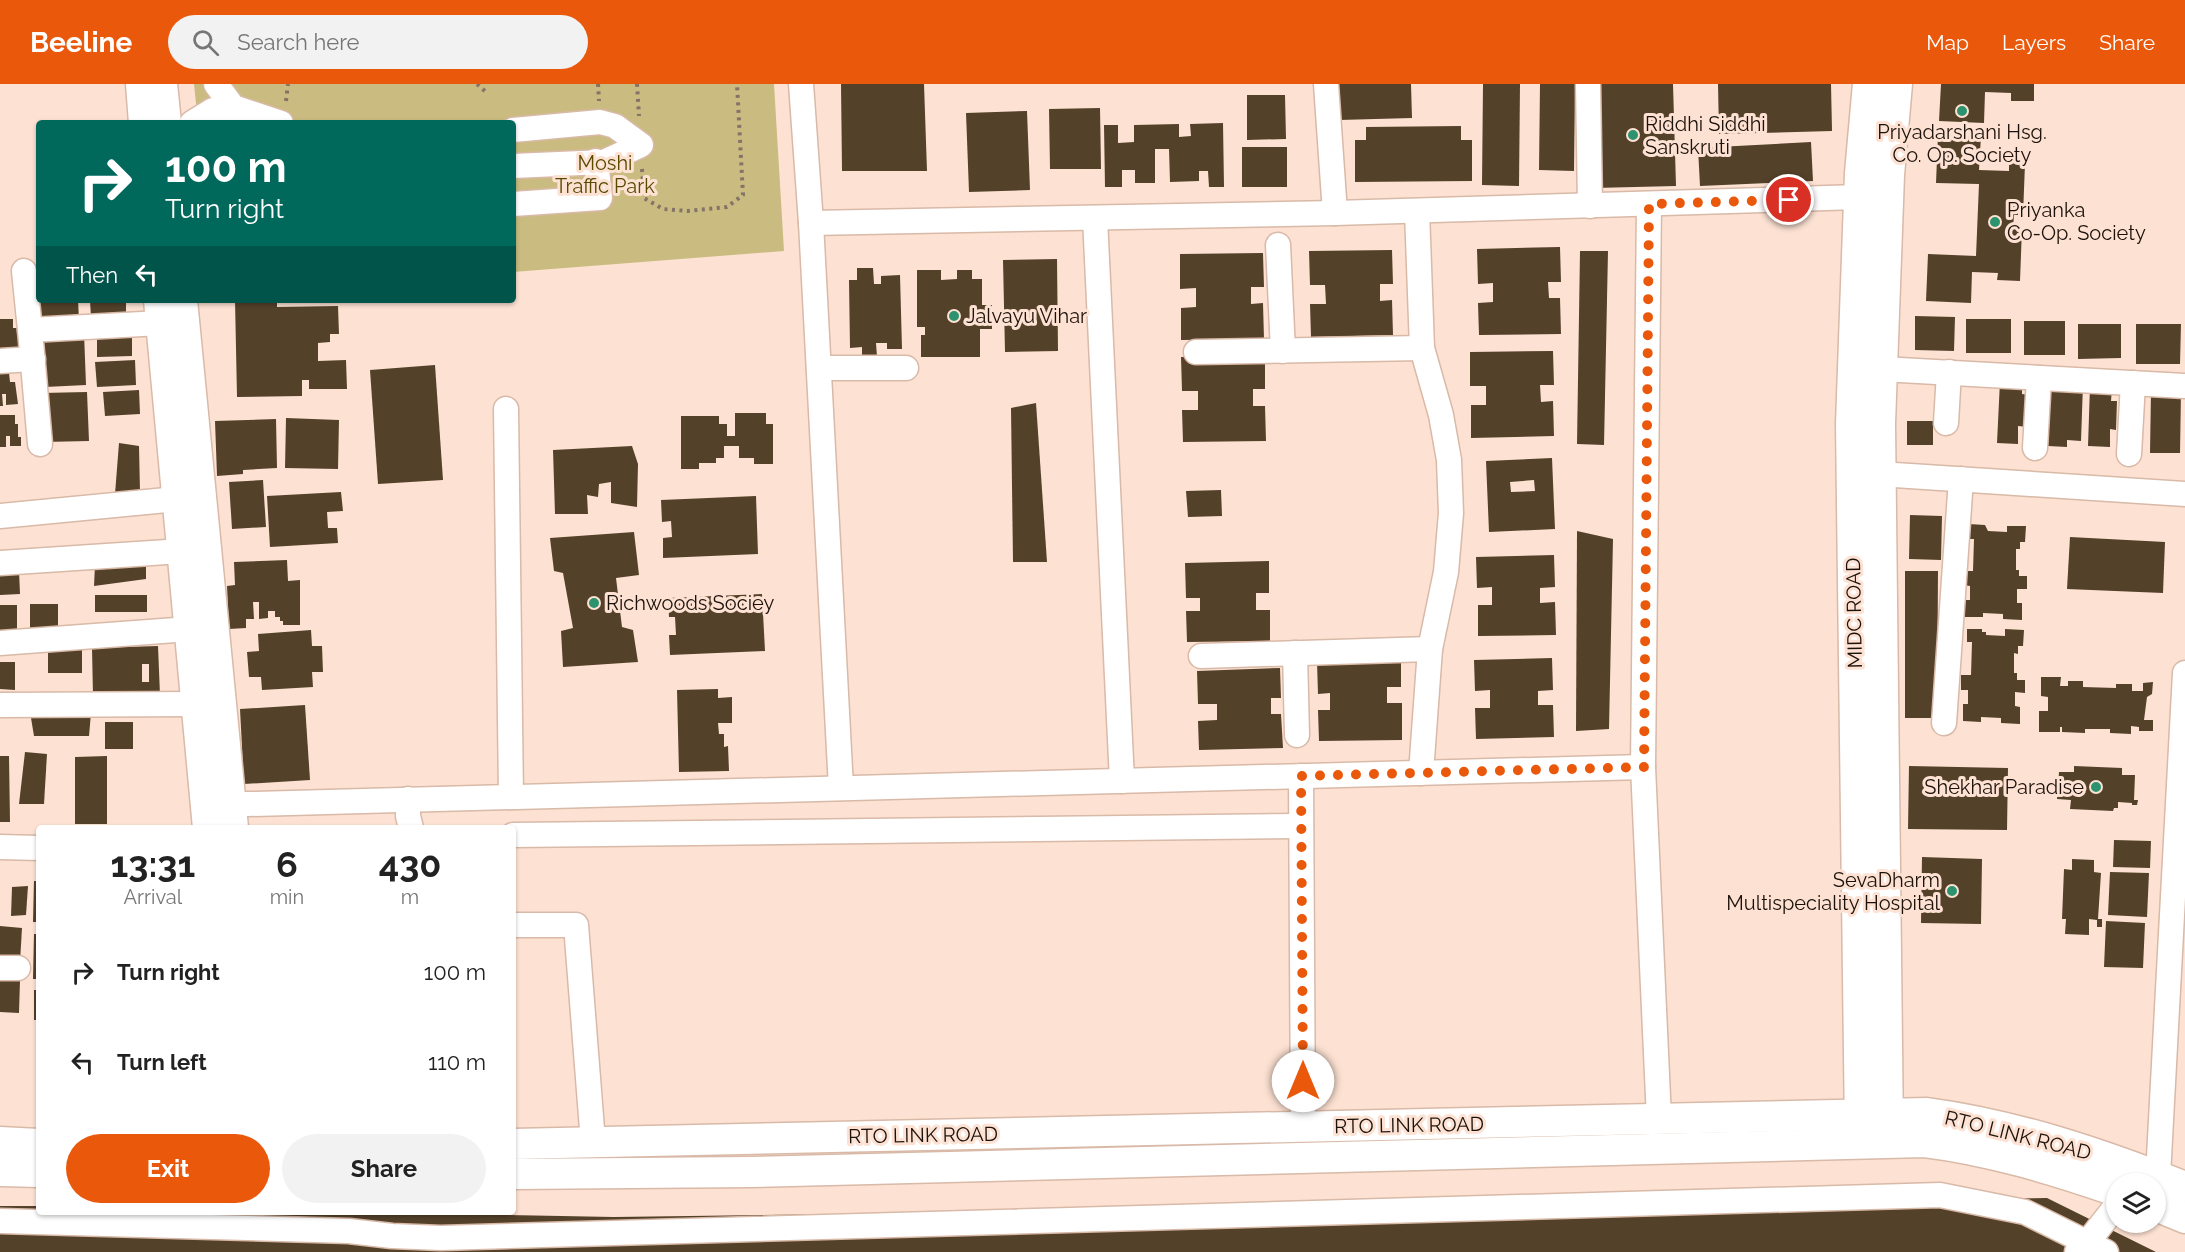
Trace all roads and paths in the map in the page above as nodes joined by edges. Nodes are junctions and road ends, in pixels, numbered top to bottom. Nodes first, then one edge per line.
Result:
1 (141, 84) edge
2 (162, 84) edge
3 (216, 84) edge
4 (477, 84) edge
5 (637, 84) edge
6 (737, 84) edge
7 (801, 84) edge
8 (1326, 84) edge
9 (1588, 84) edge
10 (1868, 84) edge
11 (1897, 84) edge
12 (487, 93) dead end
13 (144, 120) edge
14 (166, 120) edge
15 (197, 120) edge
16 (223, 120) edge
17 (272, 120) edge
18 (516, 130) edge
19 (641, 145) junction
20 (596, 161) junction
21 (516, 166) edge
22 (1874, 198) junction
23 (516, 204) edge
24 (1649, 204) junction
25 (1590, 206) junction
26 (1417, 211) junction
27 (1335, 213) junction
28 (1095, 218) junction
29 (811, 223) junction
30 (1278, 245) dead end
31 (24, 271) dead end
32 (183, 303) edge
33 (160, 312) edge
34 (30, 330) junction
35 (1422, 348) junction
36 (1283, 351) junction
37 (1196, 352) dead end
38 (33, 359) junction
39 (0, 361) edge
40 (819, 368) junction
41 (906, 368) dead end
42 (1882, 369) junction
43 (1949, 372) junction
44 (2039, 378) junction
45 (2133, 383) junction
46 (2185, 386) edge
47 (506, 409) dead end
48 (1946, 423) dead end
49 (40, 444) dead end
50 (2036, 448) dead end
51 (2129, 454) dead end
52 (1866, 473) junction
53 (1961, 479) junction
54 (2185, 494) edge
55 (177, 500) junction
56 (0, 516) edge
57 (182, 550) junction
58 (0, 563) edge
59 (189, 629) junction
60 (0, 643) edge
61 (1430, 649) junction
62 (1295, 653) junction
63 (1201, 657) dead end
64 (2185, 673) edge
65 (196, 704) junction
66 (0, 705) edge
67 (1944, 723) dead end
68 (1296, 735) dead end
69 (1644, 767) junction
70 (1421, 773) junction
71 (1301, 776) junction
72 (1122, 781) junction
73 (842, 788) junction
74 (511, 797) junction
75 (408, 799) junction
76 (220, 816) edge
77 (410, 825) edge
78 (1301, 826) junction
79 (516, 835) edge
80 (0, 847) edge
81 (36, 848) edge
82 (516, 926) edge
83 (1659, 1119) junction
84 (1303, 1127) junction
85 (1874, 1128) junction
86 (0, 1142) edge
87 (593, 1142) junction
88 (36, 1144) edge
89 (516, 1144) edge
90 (0, 1171) edge
91 (36, 1172) edge
92 (516, 1174) edge
93 (2172, 1182) edge
94 (2106, 1188) edge
95 (2166, 1210) edge
96 (2185, 1218) edge
97 (0, 1221) edge
98 (2106, 1223) edge
99 (393, 1244) edge
100 (442, 1245) edge
101 (2090, 1249) edge

1 - 13 main road
2 - 14 main road
3 - 17 street
4 - 12 path
5 - 19 path
6 - 19 path
7 - 29 street
8 - 27 street
9 - 25 street
10 - 22 main road, MIDC ROAD
11 - 22 main road, MIDC ROAD
15 - 16 street
18 - 19 street
19 - 20 street
20 - 21 street
20 - 23 street
22 - 24 street
22 - 42 main road, MIDC ROAD
22 - 52 main road, MIDC ROAD
24 - 25 street
24 - 69 street
25 - 26 street
26 - 27 street
26 - 35 street
27 - 28 street
28 - 29 street
28 - 72 street
29 - 40 street
30 - 36 street
31 - 34 street
32 - 76 main road
33 - 34 street
33 - 55 main road
34 - 38 street
35 - 36 street
35 - 61 street
36 - 37 street
38 - 39 street
38 - 49 street
40 - 41 street
40 - 73 street
42 - 43 street
42 - 52 main road, MIDC ROAD
43 - 44 street
43 - 48 street
44 - 45 street
44 - 50 street
45 - 46 street
45 - 51 street
47 - 74 street
52 - 53 street
52 - 85 main road, MIDC ROAD
53 - 54 street
53 - 67 street
55 - 56 street
55 - 57 main road
57 - 58 street
57 - 59 main road
59 - 60 street
59 - 65 main road
61 - 62 street
61 - 70 street
62 - 63 street
62 - 68 street
64 - 93 street
65 - 66 street
65 - 76 main road
69 - 70 street
69 - 83 street
70 - 71 street
71 - 72 street
71 - 78 street
72 - 73 street
73 - 74 street
74 - 75 street
75 - 76 street
75 - 77 street
78 - 79 street
78 - 84 street
80 - 81 street
82 - 87 street
83 - 84 main road, RTO LINK ROAD
83 - 85 main road, RTO LINK ROAD
84 - 87 main road, RTO LINK ROAD
85 - 92 main road, RTO LINK ROAD
85 - 93 main road, RTO LINK ROAD
85 - 94 main road, RTO LINK ROAD
86 - 88 main road
87 - 89 main road, RTO LINK ROAD
90 - 91 main road
95 - 96 main road
97 - 99 street
98 - 101 street
99 - 100 street
100 - 101 street

